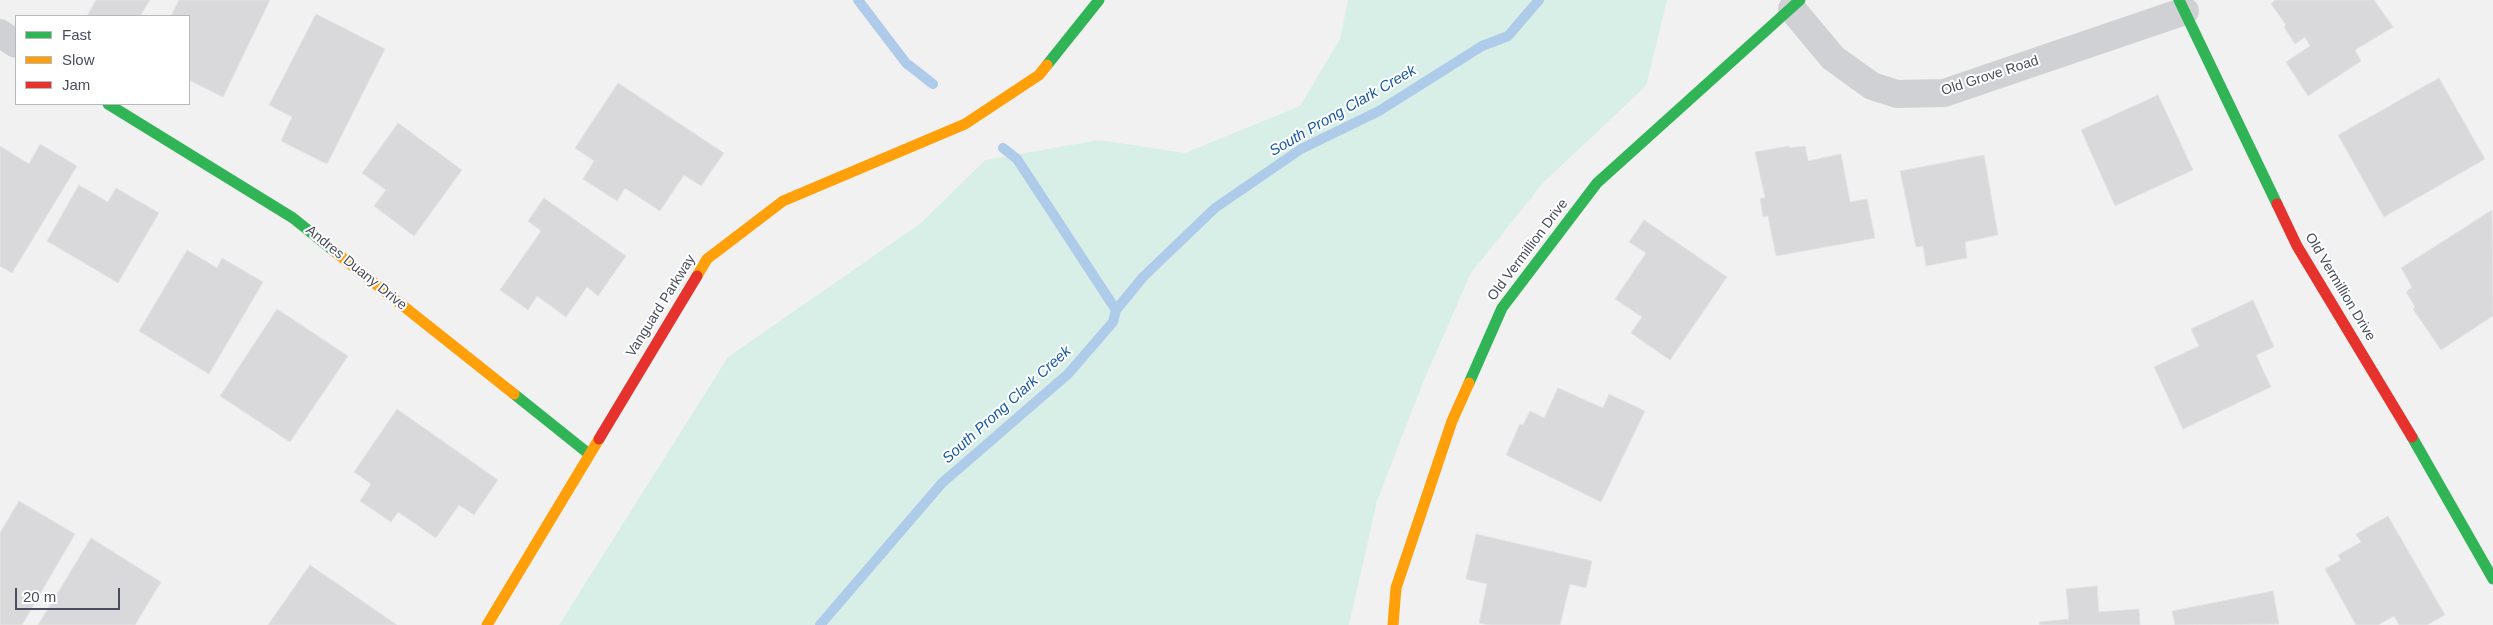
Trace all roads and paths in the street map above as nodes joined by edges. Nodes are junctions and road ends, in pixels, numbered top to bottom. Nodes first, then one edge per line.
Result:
1 (1099, 0) edge
2 (1796, 4) edge
3 (2182, 6) edge
4 (0, 33) edge
5 (15, 43) edge
6 (110, 105) edge
7 (589, 454) junction
8 (2493, 579) edge
9 (487, 625) edge
10 (1393, 625) edge

1 - 7 street, Vanguard Parkway
2 - 3 street, Old Grove Road
2 - 10 street, Old Vermillion Drive
3 - 8 street, Old Vermillion Drive
4 - 5 street
6 - 7 street, Andres Duany Drive
7 - 9 street, Vanguard Parkway

